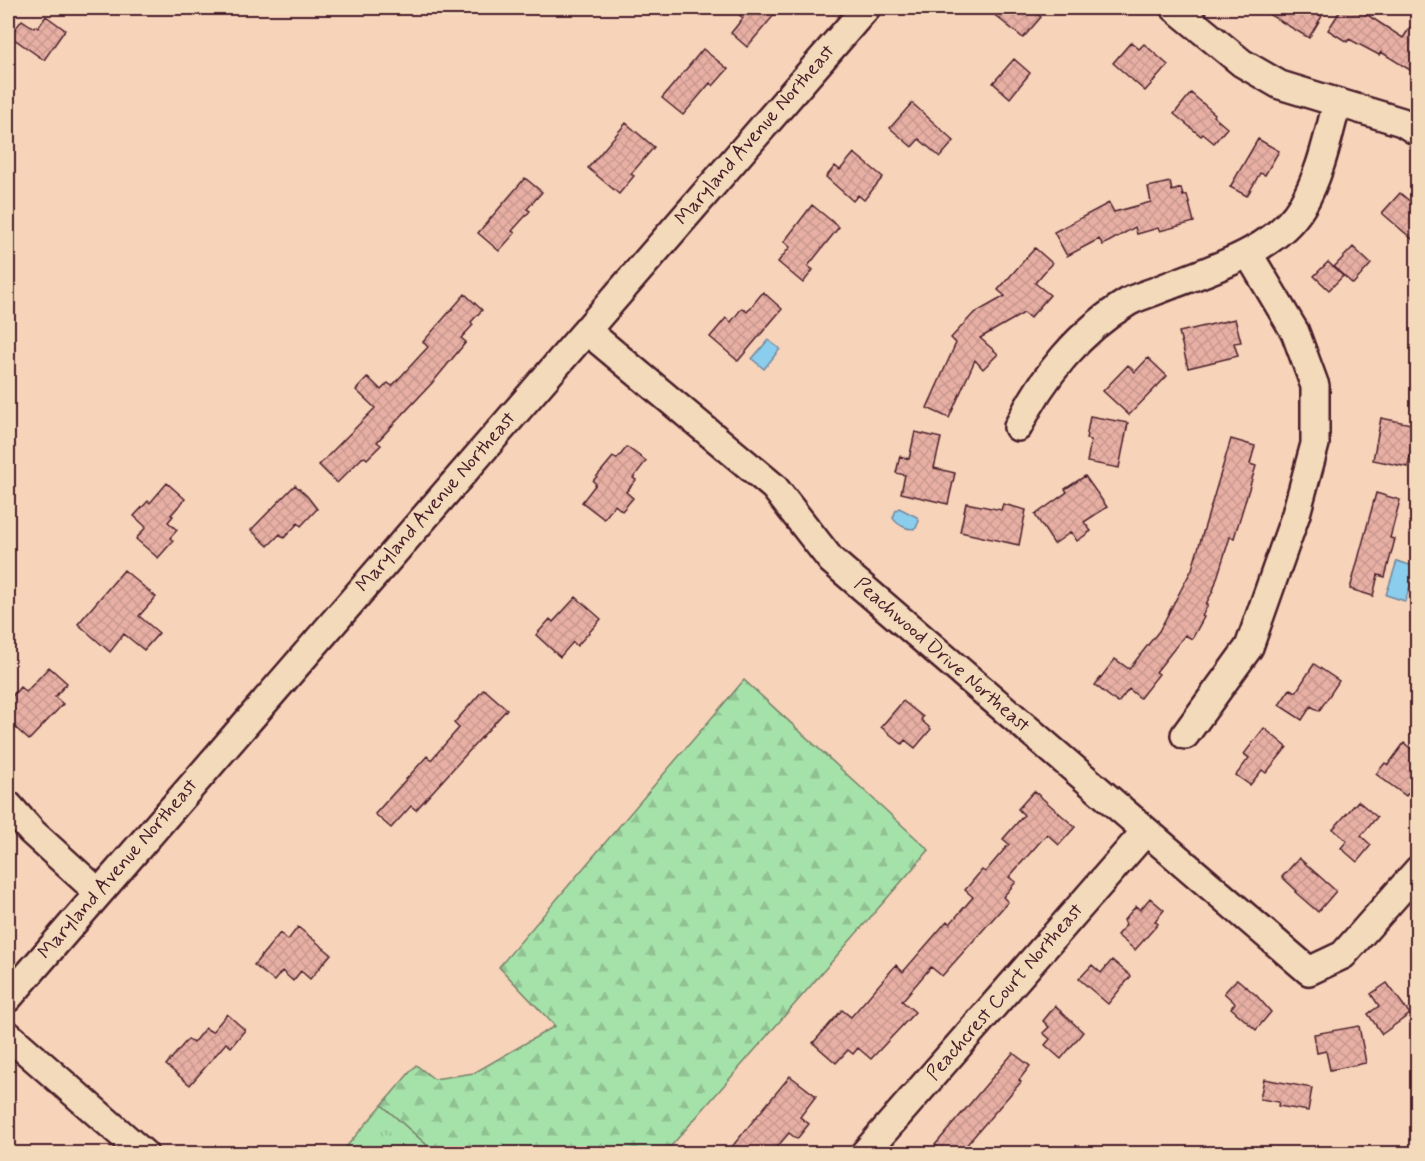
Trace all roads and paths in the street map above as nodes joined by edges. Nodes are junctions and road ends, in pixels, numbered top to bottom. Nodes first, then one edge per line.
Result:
1 (866, 8) edge
2 (1175, 8) edge
3 (1337, 103) junction
4 (1418, 132) edge
5 (1248, 253) junction
6 (586, 330) junction
7 (1018, 428) dead end
8 (1185, 735) dead end
9 (8, 805) edge
10 (1145, 832) junction
11 (1418, 870) edge
12 (98, 892) junction
13 (8, 998) edge
14 (8, 1035) edge
15 (144, 1154) edge
16 (864, 1154) edge

1 - 6 street, Maryland Avenue Northeast
2 - 3 street
3 - 4 street
3 - 5 street
5 - 7 street
5 - 8 street
6 - 10 street, Peachwood Drive Northeast
6 - 12 street, Maryland Avenue Northeast
9 - 12 street
10 - 11 street, Peachwood Drive Northeast
10 - 16 street, Peachcrest Court Northeast
12 - 13 street, Maryland Avenue Northeast
14 - 15 street

